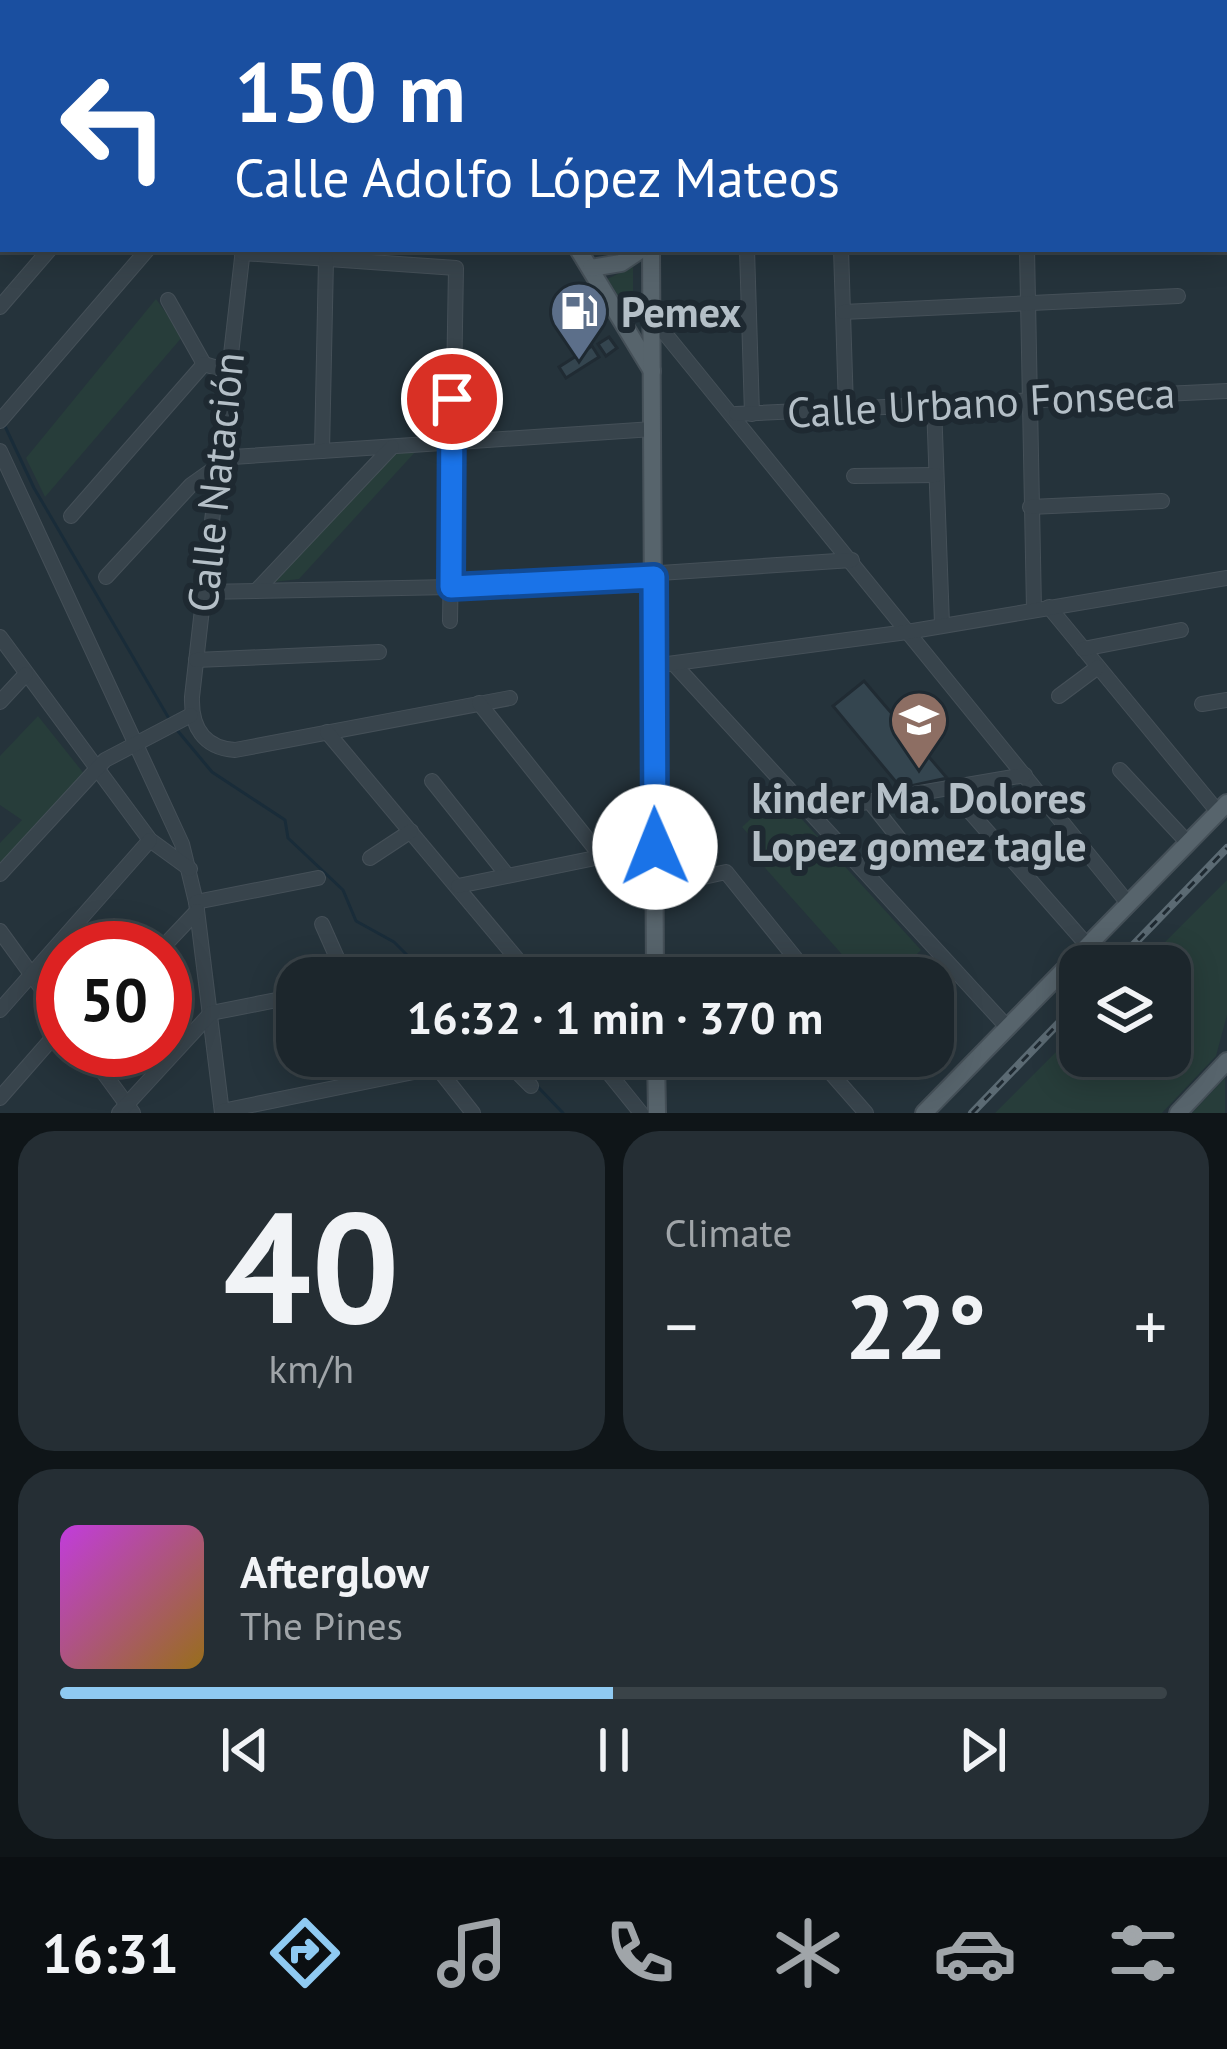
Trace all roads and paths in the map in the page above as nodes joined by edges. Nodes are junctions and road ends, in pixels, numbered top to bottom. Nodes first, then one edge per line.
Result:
1 (47, 252) edge
2 (145, 252) edge
3 (243, 252) edge
4 (262, 252) edge
5 (580, 252) edge
6 (638, 252) edge
7 (652, 252) edge
8 (747, 252) edge
9 (841, 252) edge
10 (1027, 252) edge
11 (337, 256) edge
12 (383, 256) edge
13 (591, 268) junction
14 (1178, 296) dead end
15 (168, 300) dead end
16 (1028, 304) junction
17 (0, 307) edge
18 (843, 312) junction
19 (654, 320) junction
20 (204, 364) junction
21 (227, 370) junction
22 (653, 372) junction
23 (1227, 391) edge
24 (1028, 400) junction
25 (934, 405) junction
26 (846, 408) junction
27 (744, 414) junction
28 (3, 419) edge
29 (653, 429) junction
30 (451, 442) junction
31 (392, 447) junction
32 (322, 451) junction
33 (0, 452) edge
34 (216, 463) junction
35 (936, 475) junction
36 (854, 476) dead end
37 (1162, 501) dead end
38 (1030, 506) junction
39 (71, 516) dead end
40 (852, 560) junction
41 (106, 577) dead end
42 (654, 577) junction
43 (1227, 578) edge
44 (451, 587) junction
45 (256, 591) junction
46 (202, 592) junction
47 (1041, 608) junction
48 (451, 621) dead end
49 (942, 624) junction
50 (1181, 630) dead end
51 (907, 632) junction
52 (0, 637) edge
53 (1083, 650) junction
54 (380, 652) dead end
55 (196, 660) junction
56 (674, 664) junction
57 (653, 666) junction
58 (1098, 667) junction
59 (26, 674) junction
60 (1059, 697) dead end
61 (510, 698) dead end
62 (1227, 700) edge
63 (0, 702) edge
64 (479, 703) junction
65 (1202, 704) dead end
66 (179, 721) junction
67 (327, 732) junction
68 (138, 740) junction
69 (96, 770) junction
70 (1120, 770) dead end
71 (1025, 775) junction
72 (432, 781) dead end
73 (950, 789) junction
74 (870, 802) junction
75 (1223, 807) edge
76 (809, 812) junction
77 (411, 831) junction
78 (150, 840) junction
79 (1187, 842) junction
80 (655, 847) junction
81 (601, 856) junction
82 (913, 856) dead end
83 (370, 858) dead end
84 (190, 869) junction
85 (0, 874) edge
86 (507, 874) junction
87 (318, 878) dead end
88 (458, 886) junction
89 (654, 888) junction
90 (1127, 902) junction
91 (196, 906) junction
92 (184, 921) edge
93 (322, 924) dead end
94 (0, 931) edge
95 (1087, 945) joint
96 (337, 957) edge
97 (515, 957) edge
98 (655, 957) edge
99 (794, 957) edge
100 (32, 974) junction
101 (1059, 974) edge
102 (36, 980) edge
103 (276, 1000) edge
104 (0, 1010) edge
105 (211, 1013) junction
106 (1007, 1028) junction
107 (36, 1055) edge
108 (1227, 1060) edge
109 (104, 1077) edge
110 (385, 1077) edge
111 (445, 1077) edge
112 (521, 1077) edge
113 (612, 1077) edge
114 (656, 1077) edge
115 (834, 1077) edge
116 (531, 1086) dead end
117 (946, 1090) junction
118 (0, 1099) edge
119 (126, 1110) edge
120 (222, 1112) edge
121 (473, 1113) edge
122 (641, 1113) edge
123 (657, 1113) edge
124 (866, 1113) edge
125 (924, 1113) edge
126 (937, 1113) edge
127 (1178, 1113) edge

1 - 17 street
2 - 28 street
3 - 21 street, Calle Natación
4 - 11 street
5 - 13 main road
6 - 13 main road
7 - 19 main road
8 - 27 street
9 - 18 street
10 - 16 street
11 - 12 street
11 - 32 street
12 - 30 street
13 - 22 main road
14 - 16 street
15 - 20 street
16 - 18 street
16 - 24 street
18 - 26 street
19 - 22 main road
19 - 27 street
20 - 21 street
20 - 39 street
21 - 34 street, Calle Natación
22 - 29 main road
23 - 24 street, Calle Urbano Fonseca
24 - 25 street, Calle Urbano Fonseca
24 - 38 street
25 - 26 street, Calle Urbano Fonseca
25 - 35 street
26 - 27 street, Calle Urbano Fonseca
27 - 40 street
29 - 30 street
29 - 42 main road
30 - 31 street
30 - 44 street
31 - 32 street
31 - 45 street
32 - 34 street
33 - 68 street
34 - 41 street
34 - 46 street, Calle Natación
35 - 36 street
35 - 49 street
37 - 38 street
38 - 47 street
40 - 42 street
40 - 51 street
42 - 44 street
42 - 57 main road
43 - 47 street
44 - 45 street
44 - 48 street
45 - 46 street
46 - 55 street, Calle Natación
47 - 49 street
47 - 53 street
49 - 51 street
50 - 53 street
51 - 56 street
51 - 71 street
52 - 59 street
53 - 58 street
54 - 55 street
55 - 66 street, Calle Natación
56 - 57 street
56 - 76 street
57 - 80 main road
58 - 60 street
58 - 75 street
59 - 63 street
59 - 69 street
61 - 64 street
62 - 65 street
64 - 67 street
64 - 81 street
66 - 67 street
66 - 68 street
67 - 77 street
68 - 69 street
68 - 84 street
69 - 78 street
69 - 85 street
70 - 79 street
71 - 73 street
71 - 90 street
72 - 86 street
73 - 74 street
73 - 95 street
74 - 76 street
74 - 82 street
75 - 79 main road
76 - 106 street
77 - 83 street
77 - 88 street
78 - 84 street
78 - 100 street
79 - 90 main road
80 - 81 street
80 - 89 main road
81 - 86 street
84 - 91 street
86 - 88 street
87 - 91 street
88 - 97 street
89 - 98 main road
89 - 99 street
90 - 95 main road
91 - 92 street
91 - 105 street
93 - 96 street
94 - 100 street
100 - 102 street
100 - 104 street
101 - 106 main road
103 - 105 street
105 - 119 street
105 - 120 street
106 - 117 main road
107 - 118 street
108 - 127 main road
109 - 119 street
110 - 120 street
111 - 121 street
112 - 116 street
113 - 122 street
114 - 123 main road
115 - 124 street
117 - 125 main road
117 - 126 main road

